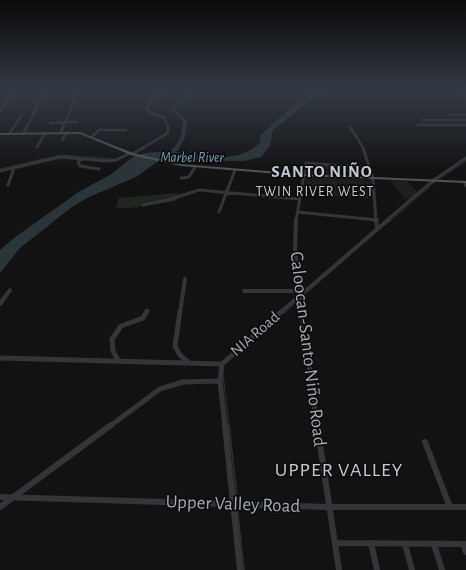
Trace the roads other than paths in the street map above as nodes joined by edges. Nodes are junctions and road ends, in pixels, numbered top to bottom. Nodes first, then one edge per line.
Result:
1 (20, 118) edge
2 (32, 118) edge
3 (68, 118) edge
4 (163, 118) edge
5 (422, 120) dead end
6 (466, 120) edge
7 (66, 122) junction
8 (77, 122) dead end
9 (50, 123) dead end
10 (417, 125) dead end
11 (466, 125) edge
12 (350, 127) dead end
13 (126, 130) dead end
14 (61, 132) junction
15 (67, 132) junction
16 (45, 133) junction
17 (0, 134) edge
18 (10, 134) junction
19 (23, 134) junction
20 (92, 137) junction
21 (62, 140) dead end
22 (37, 147) dead end
23 (133, 154) junction
24 (466, 158) edge
25 (82, 159) junction
26 (195, 167) junction
27 (14, 168) junction
28 (370, 168) junction
29 (99, 169) dead end
30 (235, 170) junction
31 (0, 171) edge
32 (303, 175) junction
33 (181, 178) dead end
34 (373, 178) junction
35 (434, 180) junction
36 (465, 182) edge
37 (8, 185) dead end
38 (466, 186) edge
39 (226, 192) junction
40 (299, 199) junction
41 (142, 205) dead end
42 (219, 212) dead end
43 (297, 212) junction
44 (377, 220) junction
45 (377, 229) junction
46 (185, 279) dead end
47 (10, 290) dead end
48 (244, 291) dead end
49 (301, 293) junction
50 (0, 304) edge
51 (148, 311) dead end
52 (0, 358) edge
53 (118, 360) junction
54 (190, 363) junction
55 (222, 364) junction
56 (220, 381) junction
57 (425, 442) dead end
58 (0, 497) edge
59 (14, 498) junction
60 (233, 504) junction
61 (0, 507) edge
62 (329, 507) junction
63 (450, 507) junction
64 (466, 507) edge
65 (335, 543) junction
66 (371, 543) junction
67 (405, 544) junction
68 (434, 544) junction
69 (465, 544) edge
70 (466, 552) edge
71 (240, 570) edge
72 (339, 570) edge
73 (377, 570) edge
74 (412, 570) edge
75 (442, 570) edge

1 - 18 street
2 - 19 street
3 - 7 street
4 - 23 street
5 - 6 street
7 - 8 street
7 - 9 street
7 - 14 street
10 - 11 street
12 - 28 street
13 - 20 street
14 - 15 main road
14 - 16 main road
15 - 20 main road
15 - 21 street
16 - 19 main road
16 - 22 street
17 - 18 main road
18 - 19 main road
20 - 23 main road
23 - 25 street
23 - 26 main road
24 - 35 street, NIA Road
25 - 27 street
25 - 29 street
26 - 30 main road
26 - 33 street
27 - 31 street
27 - 37 street
28 - 32 street
28 - 34 street
30 - 32 main road
30 - 39 street
32 - 34 main road
32 - 40 street, Caloocan-Santo Niño Road
34 - 35 main road
34 - 44 street
35 - 36 main road
35 - 45 street, NIA Road
36 - 38 street
39 - 40 street
39 - 41 street
39 - 42 street
40 - 43 street, Caloocan-Santo Niño Road
43 - 44 street
43 - 49 street, Caloocan-Santo Niño Road
44 - 45 street
45 - 49 street, NIA Road
46 - 54 street
47 - 50 street
48 - 49 street
49 - 55 street, NIA Road
49 - 62 street, Caloocan-Santo Niño Road
51 - 53 street
52 - 53 street
53 - 54 street
54 - 55 street
55 - 56 street, NIA Road
56 - 59 street
56 - 60 street, NIA Road
57 - 63 street
58 - 59 street, Upper Valley Road
59 - 60 street, Upper Valley Road
59 - 61 street
60 - 62 street, Upper Valley Road
60 - 71 street, NIA Road
62 - 63 street, Upper Valley Road
62 - 65 street, Caloocan-Santo Niño Road
63 - 64 street, Upper Valley Road
65 - 66 street
65 - 72 street, Caloocan-Santo Niño Road
66 - 67 street
66 - 73 street
67 - 68 street
67 - 74 street
68 - 69 street
68 - 75 street
69 - 70 street

